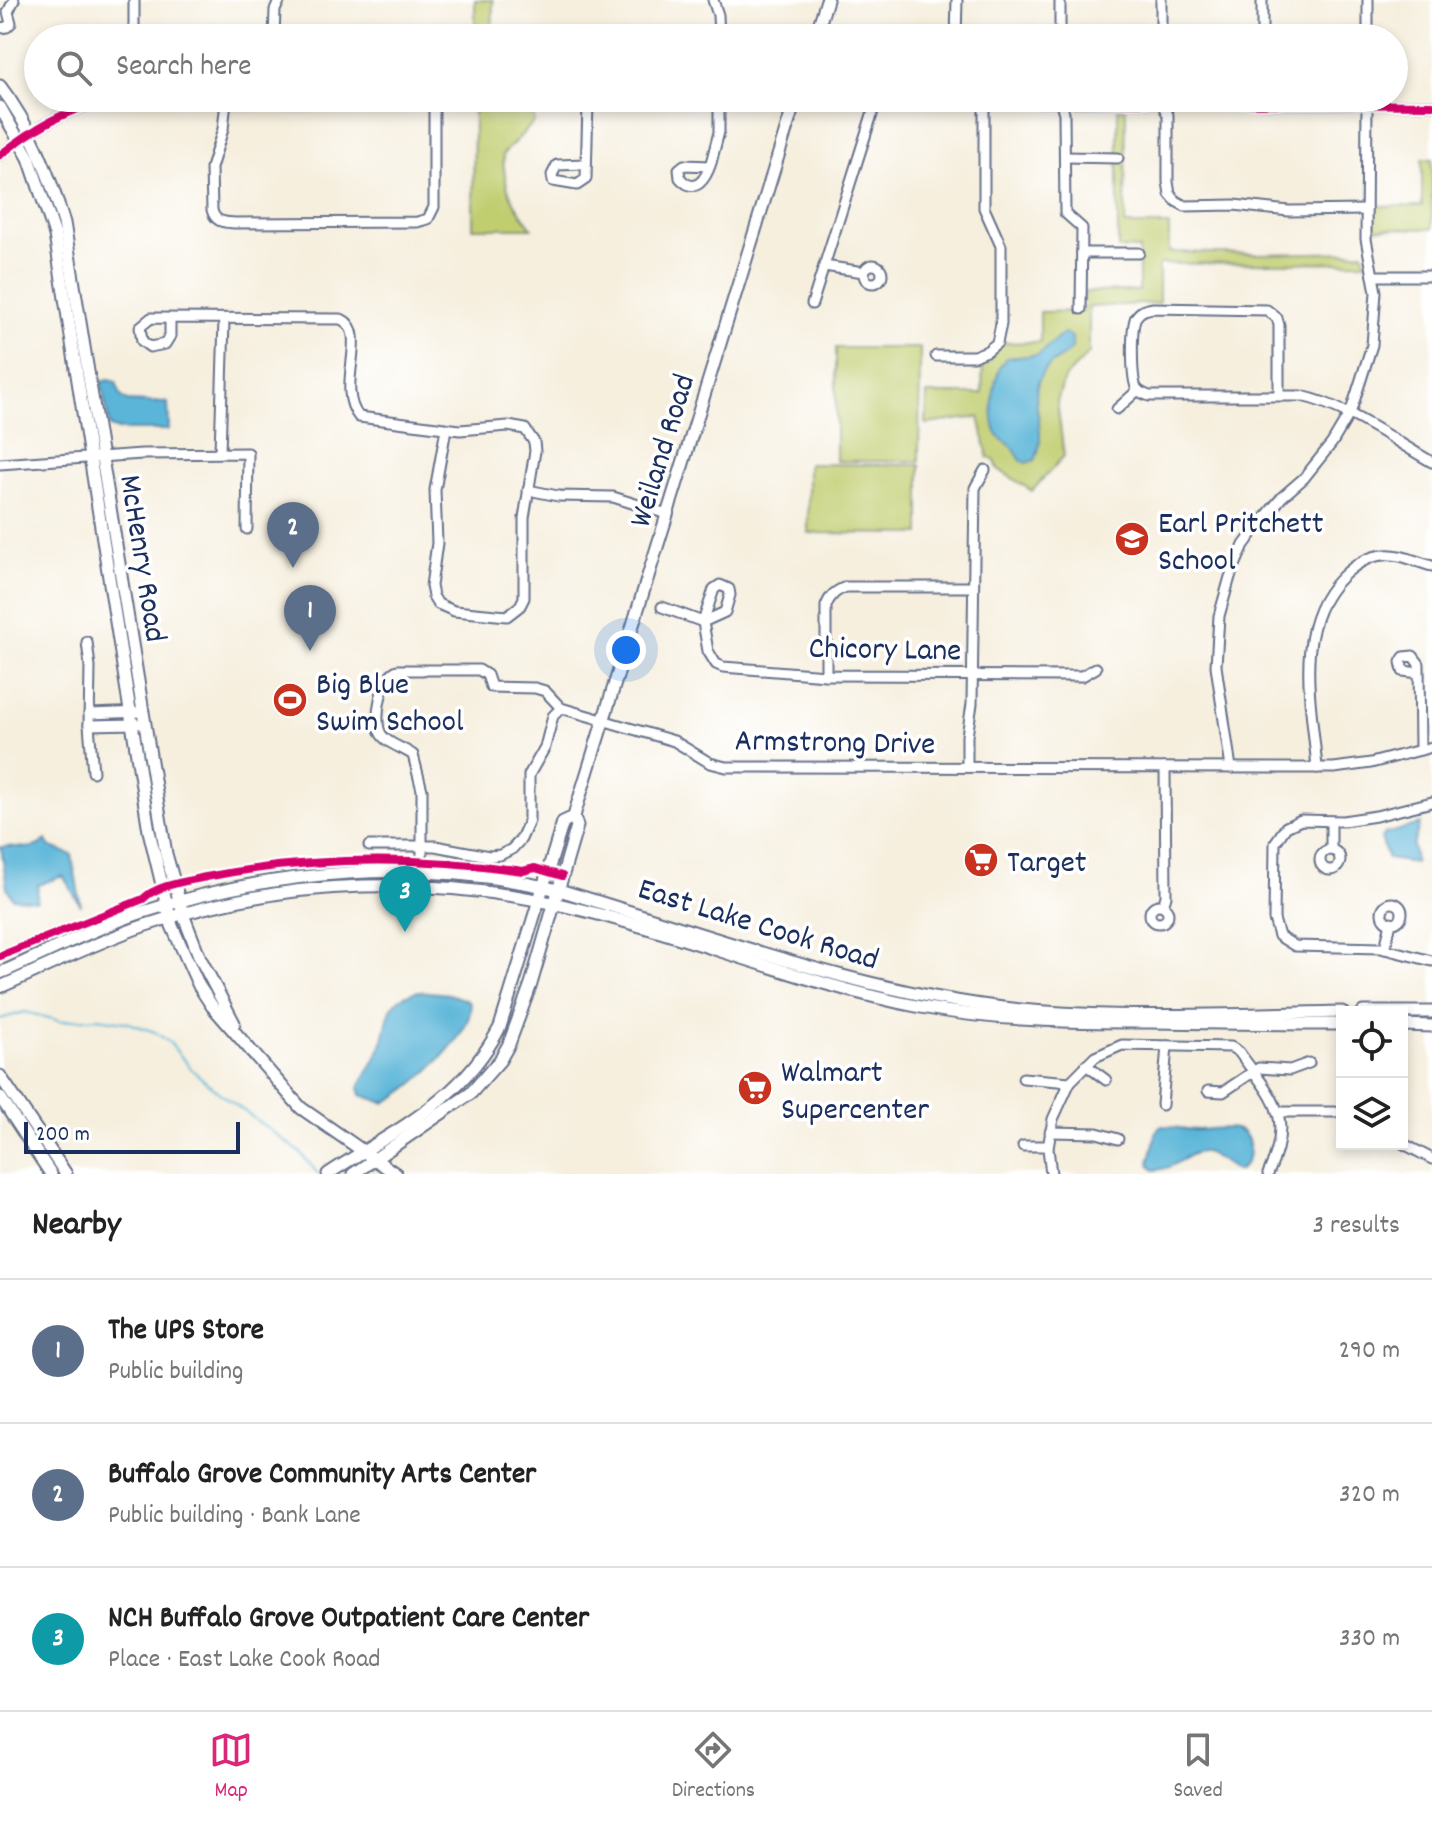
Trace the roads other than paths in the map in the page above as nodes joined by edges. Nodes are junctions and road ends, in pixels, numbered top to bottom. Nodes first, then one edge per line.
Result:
1 (14, 0) edge
2 (134, 0) edge
3 (280, 0) edge
4 (713, 0) edge
5 (827, 0) edge
6 (957, 0) edge
7 (1060, 0) edge
8 (1161, 0) edge
9 (1262, 0) edge
10 (1368, 0) edge
11 (4, 11) edge
12 (134, 24) edge
13 (274, 24) edge
14 (718, 24) edge
15 (819, 24) edge
16 (956, 24) edge
17 (1060, 24) edge
18 (1161, 24) edge
19 (1262, 24) edge
20 (1368, 24) edge
21 (0, 28) edge
22 (0, 86) edge
23 (1408, 104) edge
24 (1432, 105) edge
25 (0, 107) edge
26 (72, 112) edge
27 (225, 112) edge
28 (434, 112) edge
29 (588, 112) edge
30 (719, 112) edge
31 (791, 112) edge
32 (873, 112) edge
33 (984, 112) edge
34 (1064, 112) edge
35 (1167, 112) edge
36 (1367, 112) edge
37 (25, 137) junction
38 (0, 155) edge
39 (1065, 157) junction
40 (1118, 158) dead end
41 (586, 164) dead end
42 (710, 166) dead end
43 (1366, 210) junction
44 (1082, 253) junction
45 (1139, 253) dead end
46 (824, 266) junction
47 (864, 272) dead end
48 (1373, 276) junction
49 (1432, 276) edge
50 (812, 304) dead end
51 (1081, 309) dead end
52 (170, 319) dead end
53 (224, 320) junction
54 (936, 356) dead end
55 (1138, 390) junction
56 (1279, 396) junction
57 (1117, 409) dead end
58 (1349, 415) junction
59 (446, 429) junction
60 (220, 452) junction
61 (96, 458) junction
62 (1432, 462) edge
63 (0, 464) edge
64 (985, 470) dead end
65 (528, 490) junction
66 (667, 514) junction
67 (247, 529) dead end
68 (1432, 566) edge
69 (973, 587) junction
70 (662, 607) dead end
71 (87, 642) dead end
72 (1096, 668) dead end
73 (1419, 673) dead end
74 (826, 675) junction
75 (972, 675) junction
76 (561, 708) junction
77 (131, 718) junction
78 (144, 718) junction
79 (89, 719) junction
80 (604, 719) junction
81 (1432, 747) edge
82 (1420, 750) junction
83 (967, 767) junction
84 (1165, 768) junction
85 (1231, 768) junction
86 (1317, 768) junction
87 (93, 772) dead end
88 (1432, 802) edge
89 (574, 817) junction
90 (1331, 821) junction
91 (369, 846) dead end
92 (423, 847) junction
93 (1331, 850) dead end
94 (422, 872) junction
95 (544, 887) junction
96 (559, 890) junction
97 (539, 901) junction
98 (173, 902) junction
99 (555, 904) junction
100 (1163, 906) dead end
101 (183, 913) junction
102 (170, 917) junction
103 (1391, 922) dead end
104 (1385, 949) junction
105 (1432, 961) edge
106 (0, 973) edge
107 (0, 987) edge
108 (1336, 1012) edge
109 (1408, 1012) edge
110 (1432, 1012) edge
111 (1336, 1024) edge
112 (1408, 1025) edge
113 (1432, 1026) edge
114 (241, 1038) junction
115 (1167, 1046) junction
116 (1309, 1063) dead end
117 (1086, 1065) junction
118 (1253, 1072) junction
119 (0, 1076) edge
120 (1023, 1078) dead end
121 (1106, 1080) dead end
122 (1070, 1082) junction
123 (1208, 1091) dead end
124 (0, 1097) edge
125 (1162, 1105) dead end
126 (1277, 1109) junction
127 (1335, 1112) dead end
128 (1050, 1132) junction
129 (1118, 1139) dead end
130 (1023, 1146) dead end
131 (1048, 1146) junction
132 (1408, 1146) edge
133 (362, 1152) junction
134 (1432, 1159) edge
135 (374, 1161) junction
136 (354, 1173) edge
137 (51, 1174) edge
138 (66, 1174) edge
139 (328, 1174) edge
140 (396, 1174) edge
141 (1051, 1174) edge
142 (1268, 1174) edge

1 - 11 street
2 - 12 street
3 - 13 street
4 - 14 street
5 - 15 main road
6 - 16 street
7 - 17 street
8 - 18 street
9 - 19 street
10 - 20 street
11 - 21 street
22 - 37 main road, McHenry Road
23 - 24 street
25 - 37 main road, McHenry Road
26 - 37 street
27 - 28 street
29 - 41 street
30 - 42 street
31 - 66 main road, Weiland Road
32 - 46 street
33 - 54 street
34 - 39 street
35 - 43 street
36 - 43 street
37 - 38 street
37 - 61 main road, McHenry Road
39 - 40 street
39 - 44 street
43 - 48 street
44 - 45 street
44 - 51 street
46 - 47 street
46 - 50 street
48 - 49 street
48 - 58 street
52 - 53 street
53 - 59 street
53 - 60 street
55 - 56 street
55 - 56 street
55 - 57 street
56 - 58 street
58 - 62 street
58 - 85 street
59 - 65 street
59 - 65 street
60 - 61 street
60 - 67 street
61 - 63 street
61 - 77 main road, McHenry Road
61 - 78 main road, McHenry Road
64 - 69 street
65 - 66 street
66 - 80 main road, Weiland Road
68 - 86 street
69 - 74 street
69 - 75 street
70 - 74 street, Chicory Lane
71 - 79 street
72 - 75 street, Chicory Lane
73 - 82 street
74 - 75 street, Chicory Lane
75 - 83 street
76 - 80 street, Armstrong Drive
76 - 92 street
76 - 92 street, Armstrong Drive
77 - 78 street
77 - 79 street
77 - 98 main road, McHenry Road
78 - 98 main road, McHenry Road
79 - 87 street
80 - 83 street, Armstrong Drive
80 - 89 main road, Weiland Road
81 - 82 street, Armstrong Drive
82 - 86 street, Armstrong Drive
83 - 84 street, Armstrong Drive
84 - 85 street, Armstrong Drive
84 - 100 street
85 - 86 street, Armstrong Drive
88 - 90 street
89 - 95 main road, Weiland Road
89 - 96 main road, Weiland Road
90 - 93 street
90 - 104 street
91 - 92 street
92 - 94 street, Armstrong Drive
94 - 95 main road, East Lake Cook Road
94 - 98 main road, East Lake Cook Road
95 - 96 main road, East Lake Cook Road
95 - 97 main road, Weiland Road
96 - 99 main road, Weiland Road
96 - 108 main road, East Lake Cook Road
97 - 99 main road, East Lake Cook Road
97 - 101 main road, East Lake Cook Road
97 - 133 main road, Weiland Road
98 - 101 main road, McHenry Road
98 - 102 main road, McHenry Road
98 - 106 main road, East Lake Cook Road
99 - 111 main road, East Lake Cook Road
99 - 135 main road, Weiland Road
101 - 102 main road, East Lake Cook Road
101 - 114 main road, McHenry Road
102 - 107 main road, East Lake Cook Road
102 - 114 main road, McHenry Road
103 - 104 street
104 - 105 street
109 - 110 main road
112 - 113 main road
114 - 133 main road, McHenry Road
115 - 117 street
115 - 118 street
115 - 125 street
116 - 118 street
117 - 121 street
117 - 122 street
118 - 123 street
118 - 126 street
119 - 138 main road
120 - 122 street
122 - 128 street
124 - 137 main road
126 - 127 street
126 - 142 street
128 - 129 street
128 - 131 street
130 - 131 street
131 - 141 street
132 - 134 street
133 - 135 main road, McHenry Road
133 - 139 main road, Weiland Road
135 - 136 main road, Weiland Road
135 - 140 main road, McHenry Road

